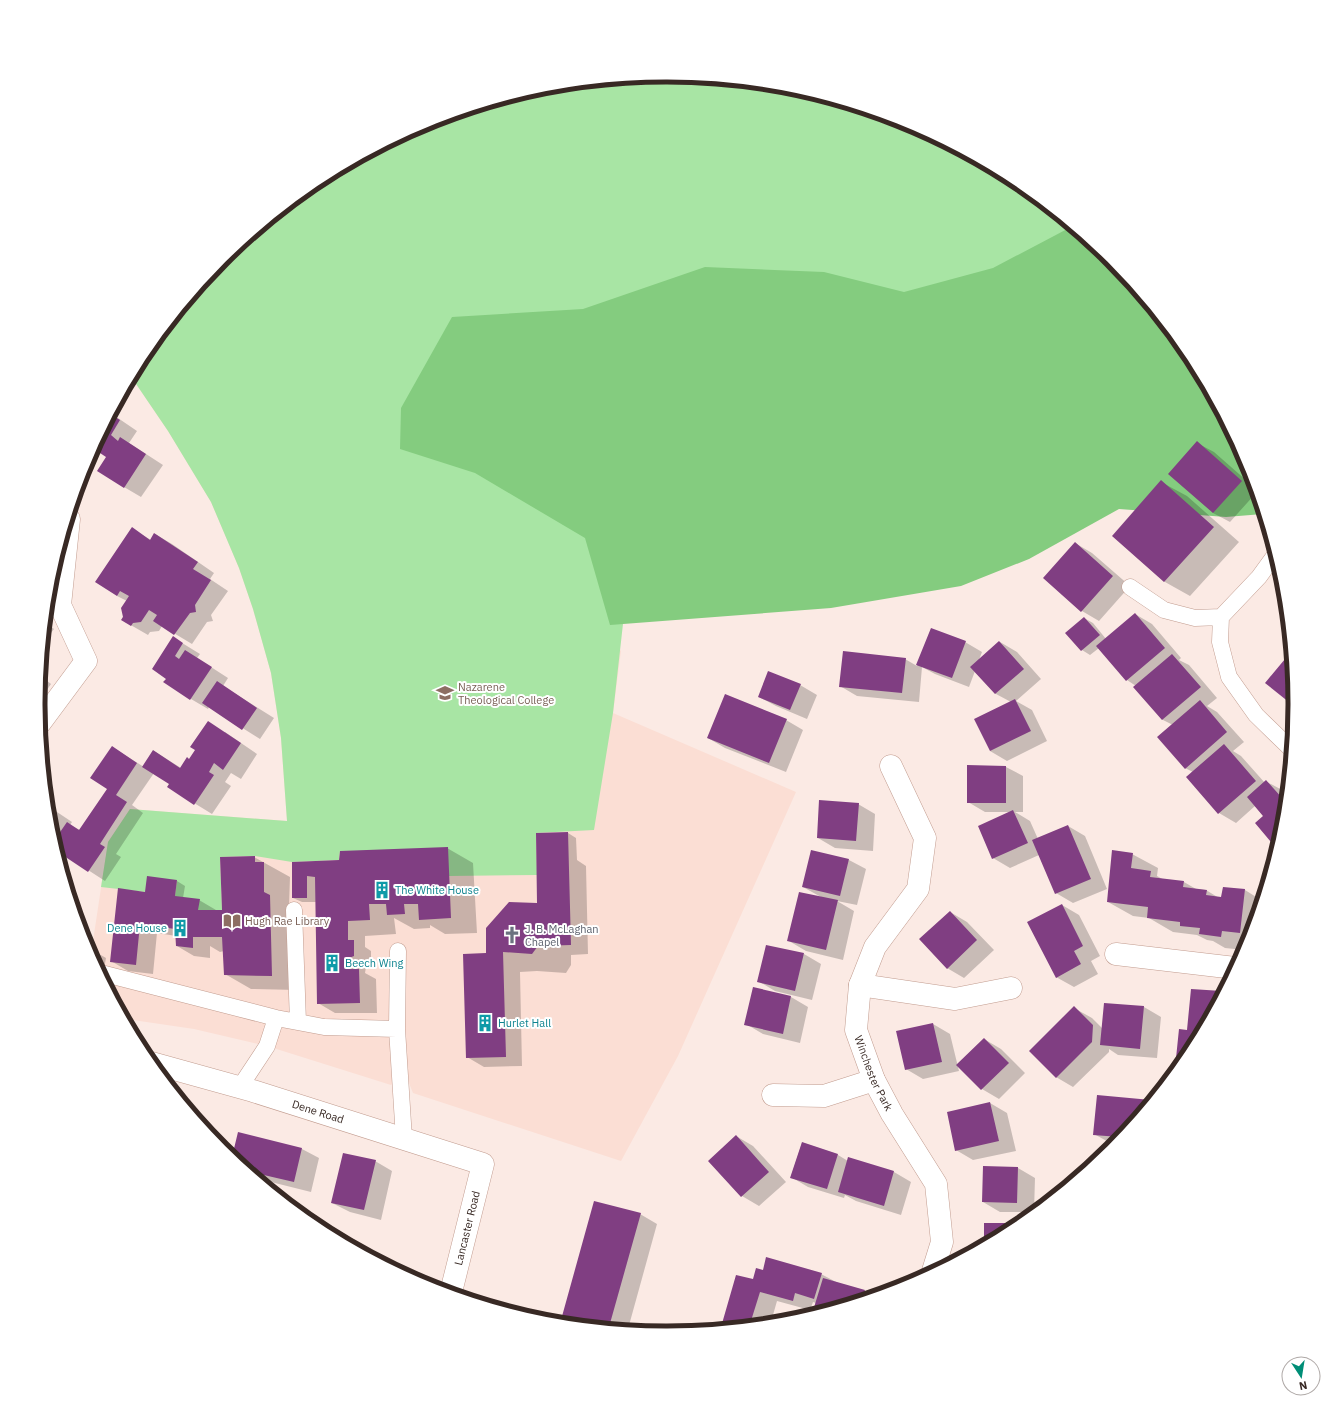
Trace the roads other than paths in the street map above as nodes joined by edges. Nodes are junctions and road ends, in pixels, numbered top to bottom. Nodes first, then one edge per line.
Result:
1 (67, 540) edge
2 (1271, 561) edge
3 (1130, 587) dead end
4 (1221, 617) junction
5 (45, 716) edge
6 (1287, 744) edge
7 (891, 766) dead end
8 (294, 910) dead end
9 (398, 951) dead end
10 (1116, 954) dead end
11 (1229, 967) edge
12 (107, 975) edge
13 (860, 985) junction
14 (1010, 988) dead end
15 (276, 1018) junction
16 (298, 1022) junction
17 (397, 1029) junction
18 (162, 1067) edge
19 (874, 1080) junction
20 (240, 1087) junction
21 (773, 1095) dead end
22 (404, 1139) junction
23 (483, 1164) joint
24 (935, 1264) edge
25 (453, 1288) edge

1 - 5 street
2 - 4 lane
3 - 4 lane
4 - 6 lane
7 - 13 street, Winchester Park
8 - 16 lane
9 - 17 lane
10 - 11 street
12 - 15 lane
13 - 14 street
13 - 19 street, Winchester Park
15 - 16 lane
15 - 20 lane
16 - 17 lane
17 - 22 lane
18 - 20 street, Dene Road
19 - 21 street
19 - 24 street, Winchester Park
20 - 22 street, Dene Road
22 - 23 street, Dene Road
23 - 25 street, Lancaster Road

